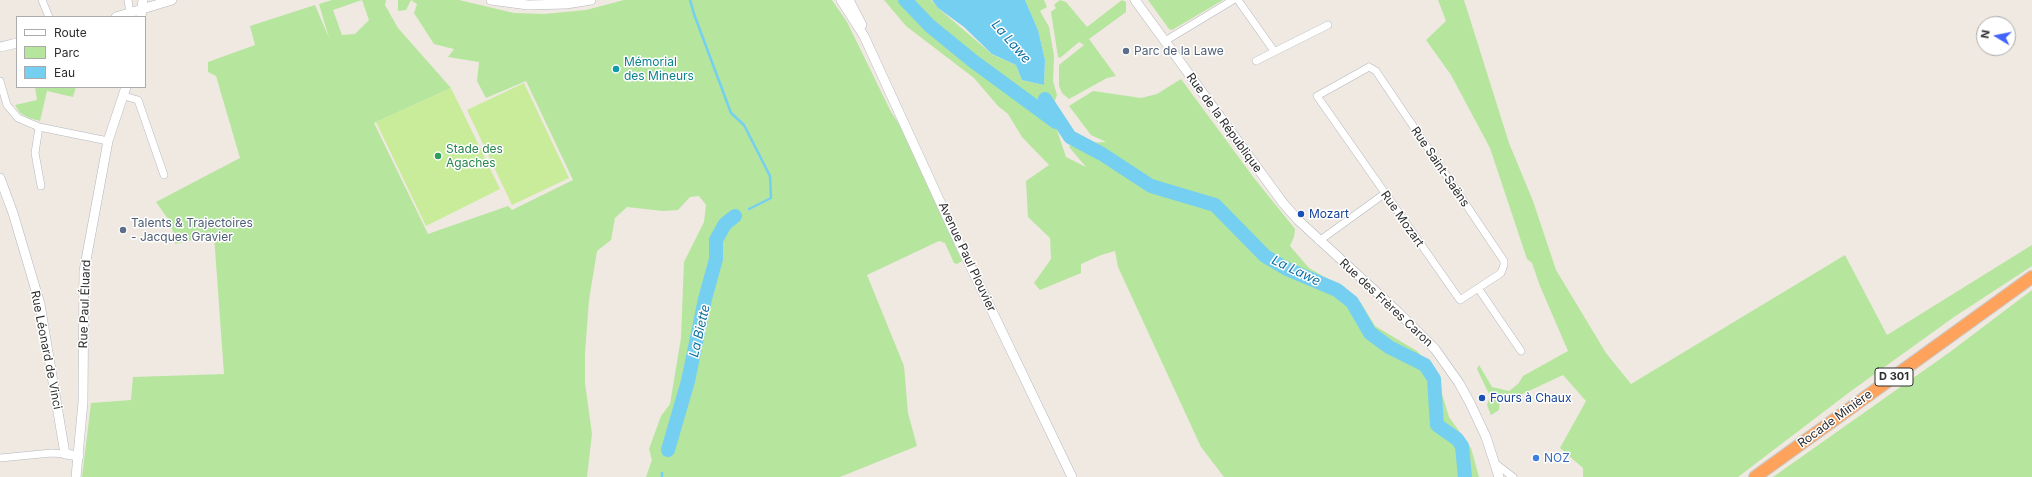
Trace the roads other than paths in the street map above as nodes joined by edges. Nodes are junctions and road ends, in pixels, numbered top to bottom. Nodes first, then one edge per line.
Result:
1 (42, 0) edge
2 (128, 0) edge
3 (143, 0) edge
4 (172, 0) edge
5 (491, 0) edge
6 (591, 0) edge
7 (841, 0) edge
8 (849, 0) edge
9 (1135, 0) edge
10 (1233, 0) edge
11 (1238, 0) edge
12 (130, 13) junction
13 (142, 14) edge
14 (49, 16) edge
15 (120, 16) edge
16 (1328, 25) dead end
17 (864, 36) junction
18 (1165, 42) junction
19 (16, 43) edge
20 (0, 47) edge
21 (1274, 52) junction
22 (1256, 61) dead end
23 (0, 81) edge
24 (125, 91) edge
25 (1317, 96) joint
26 (39, 127) junction
27 (108, 141) junction
28 (164, 174) dead end
29 (0, 178) edge
30 (41, 186) dead end
31 (1384, 194) junction
32 (1319, 241) junction
33 (1501, 273) joint
34 (2032, 277) edge
35 (1478, 288) junction
36 (1521, 351) dead end
37 (64, 454) junction
38 (79, 456) junction
39 (0, 458) edge
40 (1496, 464) junction
41 (76, 477) edge
42 (1072, 477) edge
43 (1499, 477) edge
44 (1512, 477) edge
45 (1755, 477) edge

1 - 14 street
2 - 12 street
3 - 13 main road
4 - 13 main road
5 - 6 main road
7 - 17 main road, Avenue Paul Plouvier
8 - 17 main road, Avenue Paul Plouvier
9 - 18 main road, Rue de la République
10 - 18 street
11 - 21 street
12 - 13 main road
12 - 15 main road
16 - 21 street
17 - 42 main road, Avenue Paul Plouvier
18 - 32 main road, Rue de la République
19 - 20 main road
21 - 22 street
23 - 26 street
24 - 27 main road, Rue Paul Éluard
24 - 28 street
25 - 31 street, Rue Mozart
25 - 33 street, Rue Saint-Saëns
26 - 27 street
26 - 30 street
27 - 38 main road, Rue Paul Éluard
29 - 37 main road, Rue Léonard de Vinci
31 - 32 street
31 - 35 street, Rue Mozart
32 - 40 main road, Rue des Frères Caron
33 - 35 street, Rue Mozart
34 - 45 highway, Rocade Minière / D 301
35 - 36 street
37 - 38 main road
37 - 39 street
38 - 41 main road, Rue Paul Éluard
40 - 43 main road, Rue des Frères Caron
40 - 44 street

